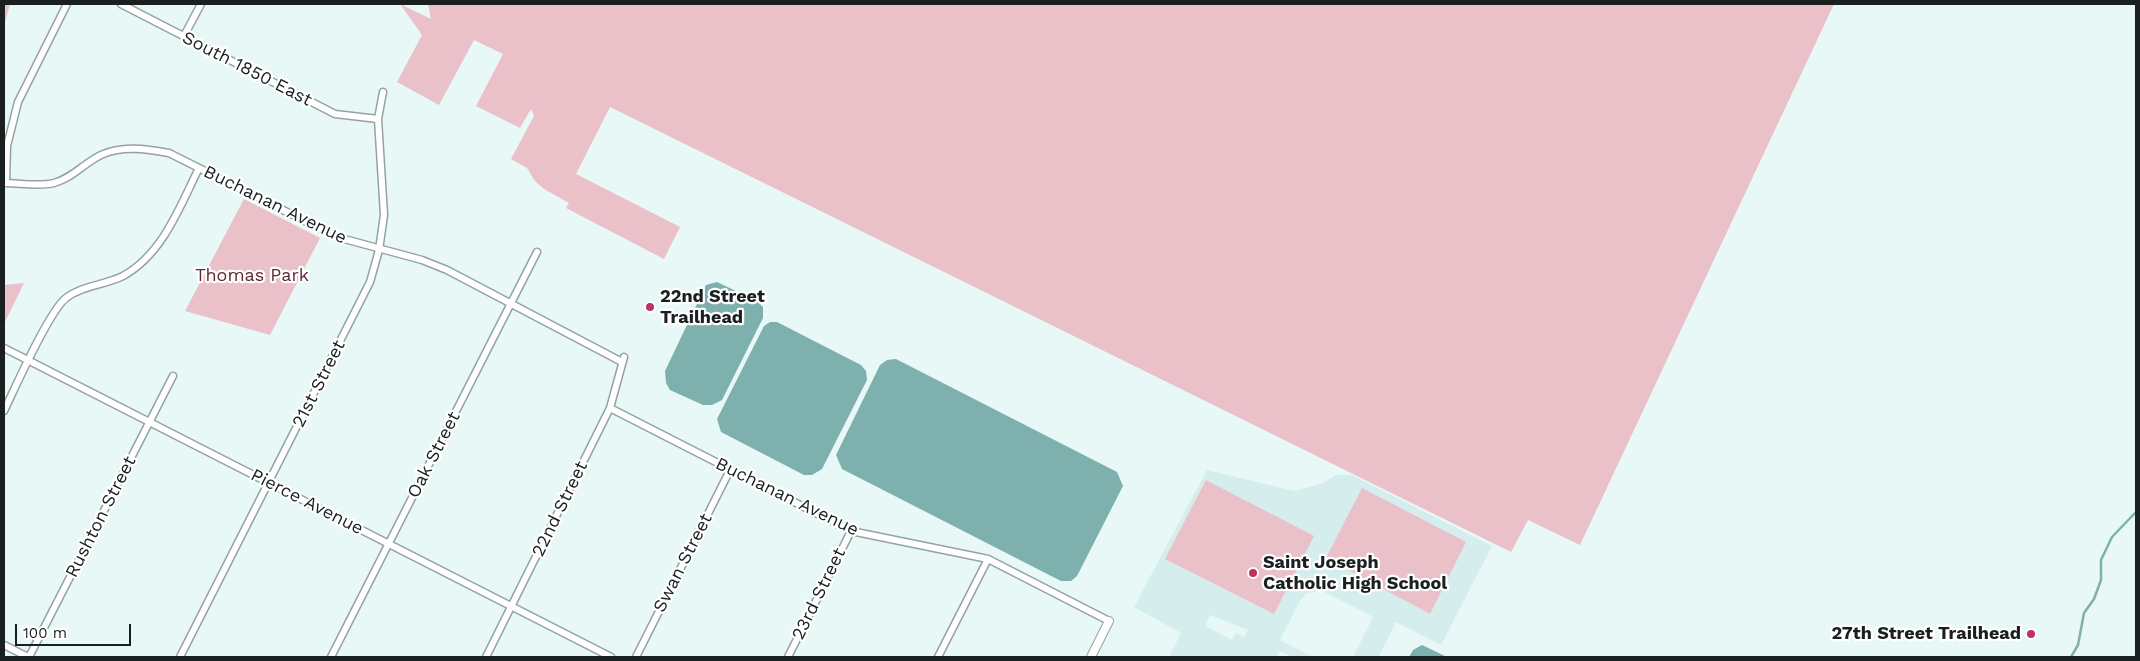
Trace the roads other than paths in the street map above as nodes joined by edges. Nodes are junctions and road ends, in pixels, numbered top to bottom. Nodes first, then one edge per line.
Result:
1 (67, 4) edge
2 (121, 4) edge
3 (201, 4) edge
4 (184, 36) junction
5 (383, 92) dead end
6 (378, 119) junction
7 (199, 168) junction
8 (5, 183) edge
9 (379, 250) junction
10 (537, 252) dead end
11 (511, 304) junction
12 (4, 348) edge
13 (623, 360) joint
14 (30, 361) junction
15 (173, 376) dead end
16 (610, 408) junction
17 (4, 412) edge
18 (149, 422) junction
19 (730, 470) junction
20 (268, 483) junction
21 (851, 531) junction
22 (389, 544) junction
23 (988, 559) junction
24 (512, 607) junction
25 (1109, 621) joint
26 (4, 646) edge
27 (28, 657) edge
28 (180, 657) edge
29 (331, 657) edge
30 (486, 657) edge
31 (611, 657) edge
32 (636, 657) edge
33 (788, 657) edge
34 (938, 657) edge
35 (1091, 657) edge

1 - 8 street
2 - 4 street, South 1850 East
3 - 4 street
4 - 6 street, South 1850 East
5 - 6 street, 21st Street
6 - 9 street, 21st Street
7 - 8 street, Buchanan Avenue
7 - 9 street, Buchanan Avenue
7 - 14 street
9 - 11 street, Buchanan Avenue
9 - 20 street, 21st Street
10 - 11 street, Oak Street
11 - 13 street, Buchanan Avenue
11 - 22 street, Oak Street
12 - 14 street, Pierce Avenue
13 - 16 street, 22nd Street
14 - 17 street
14 - 18 street, Pierce Avenue
15 - 18 street, Rushton Street
16 - 19 street, Buchanan Avenue
16 - 24 street, 22nd Street
18 - 20 street, Pierce Avenue
18 - 27 street, Rushton Street
19 - 21 street, Buchanan Avenue
19 - 32 street, Swan Street
20 - 22 street, Pierce Avenue
20 - 28 street, 21st Street
21 - 23 street, Buchanan Avenue
21 - 33 street, 23rd Street
22 - 24 street, Pierce Avenue
22 - 29 street, Oak Street
23 - 25 street, Buchanan Avenue
23 - 34 street
24 - 30 street, 22nd Street
24 - 31 street, Pierce Avenue
25 - 35 street
26 - 27 street

